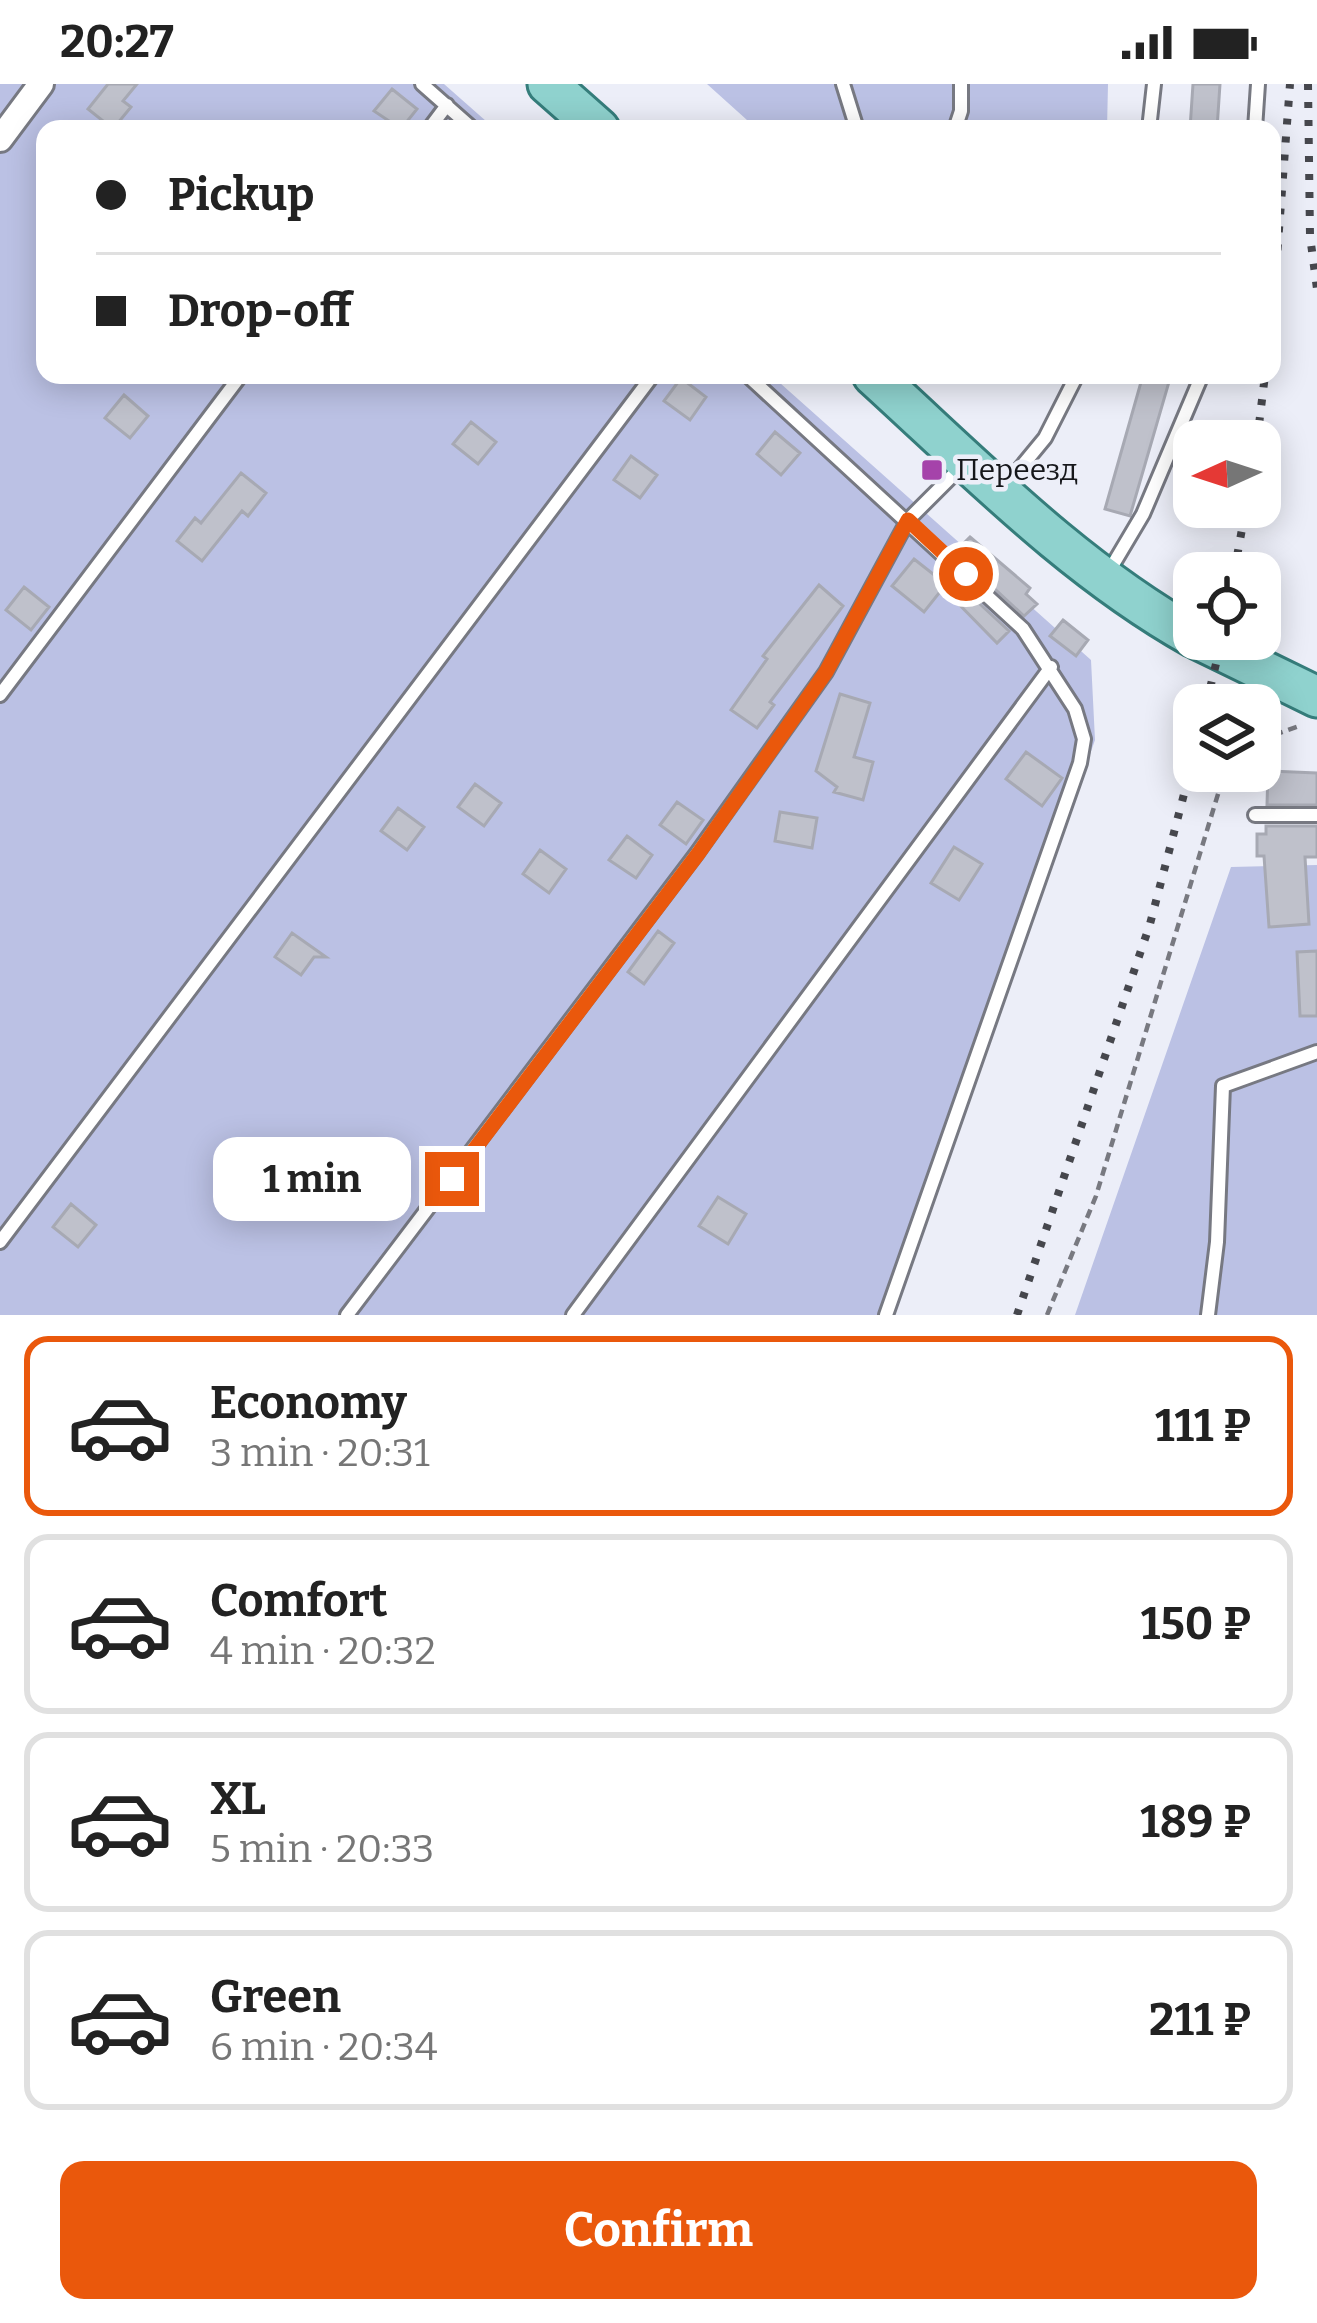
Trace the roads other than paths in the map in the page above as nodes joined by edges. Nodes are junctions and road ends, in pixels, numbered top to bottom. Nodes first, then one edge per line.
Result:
1 (41, 84) edge
2 (422, 84) edge
3 (548, 84) edge
4 (843, 84) edge
5 (961, 84) edge
6 (1154, 84) edge
7 (1258, 84) edge
8 (447, 105) junction
9 (436, 120) edge
10 (463, 120) edge
11 (589, 120) edge
12 (854, 120) edge
13 (957, 120) edge
14 (1150, 120) edge
15 (1256, 120) edge
16 (0, 139) edge
17 (234, 384) edge
18 (646, 384) edge
19 (758, 384) edge
20 (883, 384) edge
21 (1072, 384) edge
22 (1198, 384) edge
23 (967, 460) junction
24 (1000, 492) junction
25 (908, 520) junction
26 (1105, 579) junction
27 (1173, 623) edge
28 (1234, 660) edge
29 (1051, 667) junction
30 (0, 695) edge
31 (1314, 706) edge
32 (1256, 815) dead end
33 (1317, 815) edge
34 (1317, 1052) edge
35 (0, 1242) edge
36 (347, 1315) edge
37 (573, 1315) edge
38 (886, 1315) edge
39 (1208, 1315) edge

1 - 16 street
2 - 8 lane
3 - 11 main road
4 - 12 lane
5 - 13 lane
6 - 14 lane
7 - 15 lane
8 - 9 lane
8 - 10 lane
17 - 30 lane
18 - 35 lane
19 - 25 lane
20 - 23 main road
21 - 24 lane
22 - 26 lane
23 - 24 main road
23 - 25 lane
24 - 26 main road
25 - 29 lane
25 - 36 lane
26 - 27 main road
28 - 31 main road
29 - 37 lane
29 - 38 lane
32 - 33 lane
34 - 39 lane

